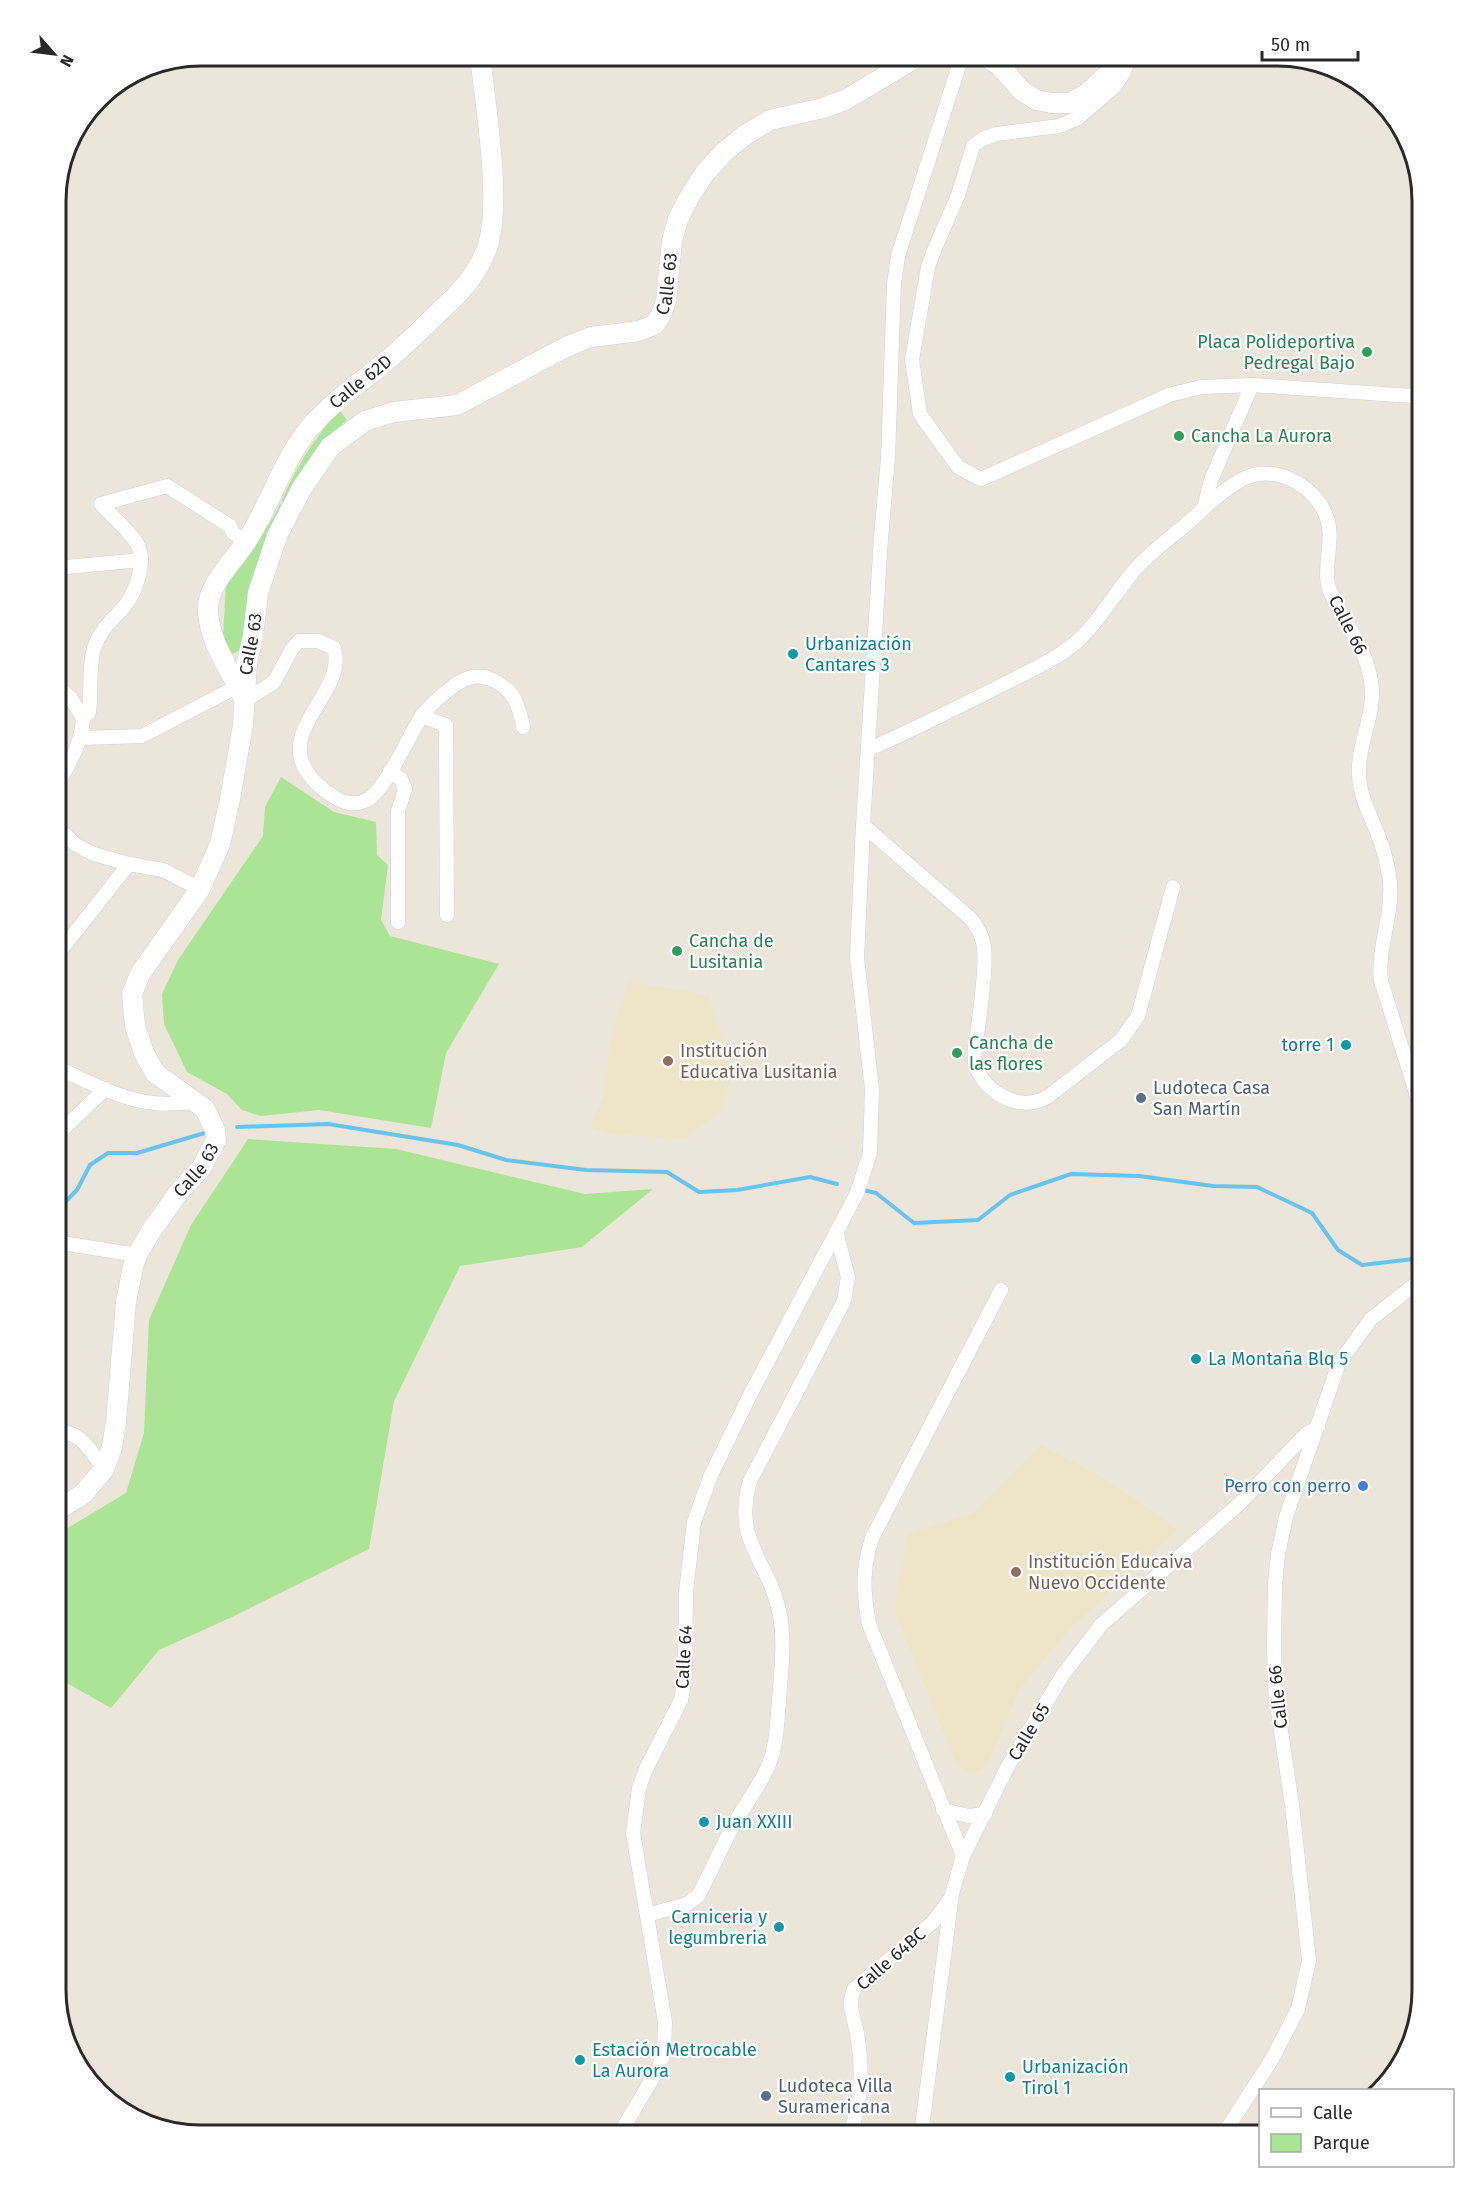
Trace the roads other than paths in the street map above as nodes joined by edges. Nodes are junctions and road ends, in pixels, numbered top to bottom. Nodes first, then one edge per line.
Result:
1 (481, 66) edge
2 (902, 66) edge
3 (959, 66) edge
4 (1000, 66) edge
5 (1117, 66) edge
6 (1126, 66) edge
7 (1252, 385) junction
8 (1412, 396) edge
9 (1204, 508) junction
10 (246, 542) junction
11 (141, 560) junction
12 (66, 567) edge
13 (66, 694) edge
14 (241, 694) junction
15 (422, 715) junction
16 (84, 718) junction
17 (523, 727) dead end
18 (81, 738) junction
19 (868, 750) junction
20 (66, 770) edge
21 (390, 771) junction
22 (863, 825) junction
23 (66, 836) edge
24 (129, 864) junction
25 (1173, 887) dead end
26 (200, 889) junction
27 (447, 915) dead end
28 (398, 921) dead end
29 (66, 943) edge
30 (66, 1071) edge
31 (1412, 1080) edge
32 (105, 1089) junction
33 (196, 1102) junction
34 (66, 1126) edge
35 (836, 1232) junction
36 (66, 1244) edge
37 (137, 1255) junction
38 (1412, 1288) edge
39 (1001, 1290) dead end
40 (1318, 1427) junction
41 (66, 1432) edge
42 (104, 1469) junction
43 (66, 1505) edge
44 (943, 1810) junction
45 (985, 1814) junction
46 (963, 1856) junction
47 (952, 1894) junction
48 (647, 1915) junction
49 (624, 2125) edge
50 (852, 2125) edge
51 (922, 2125) edge
52 (1230, 2125) edge

1 - 10 main road, Calle 62D
2 - 14 main road, Calle 63
3 - 19 street, Calle 64
4 - 5 main road
6 - 7 street
7 - 8 street
7 - 9 street
9 - 19 street, Calle 66
9 - 31 street, Calle 66
10 - 11 street
10 - 14 main road, Calle 62D
11 - 12 street
11 - 16 street
13 - 16 street
14 - 18 street
14 - 21 street
14 - 26 main road, Calle 63
15 - 17 street
15 - 21 street
15 - 27 street
16 - 18 street
18 - 20 street
19 - 22 street, Calle 64
21 - 28 street
22 - 25 street
22 - 35 street, Calle 64
23 - 24 street
24 - 26 street
24 - 29 street
26 - 33 main road, Calle 63
30 - 32 street
32 - 33 street
32 - 34 street
33 - 37 main road, Calle 63
35 - 48 street, Calle 64
35 - 48 street
36 - 37 street
37 - 42 main road, Calle 63
38 - 40 street, Calle 66
39 - 44 street
40 - 45 street, Calle 65
40 - 52 street, Calle 66
41 - 42 street
42 - 43 main road, Calle 63
44 - 45 street
44 - 46 street
45 - 46 street, Calle 65
46 - 47 street, Calle 65
47 - 50 street, Calle 64BC
47 - 51 street, Calle 65
48 - 49 street, Calle 64

